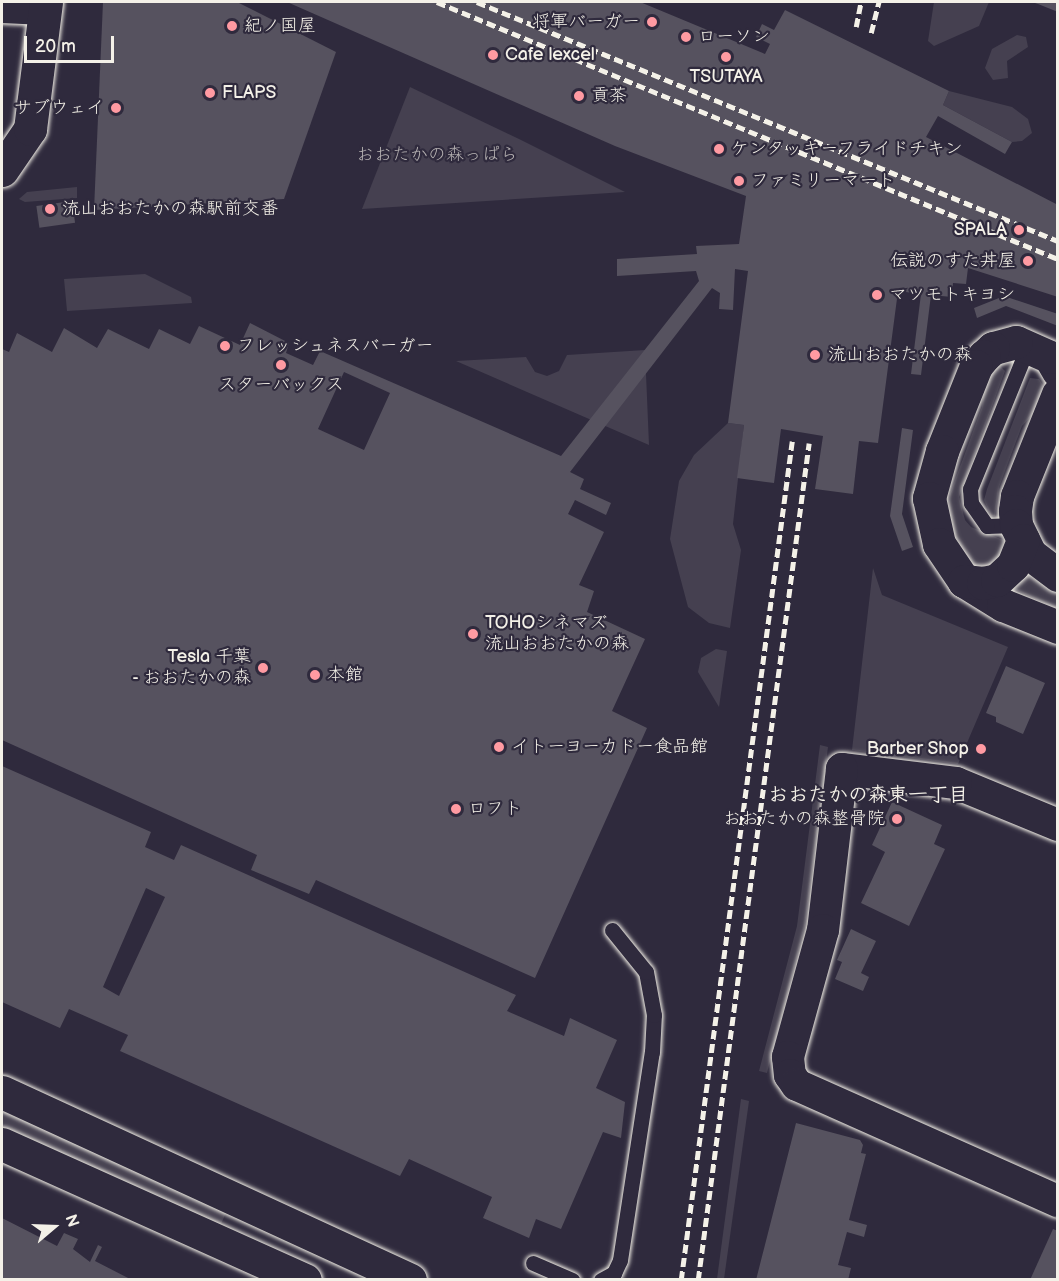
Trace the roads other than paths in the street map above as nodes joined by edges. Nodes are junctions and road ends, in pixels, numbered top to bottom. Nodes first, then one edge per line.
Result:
1 (45, 5) edge
2 (2, 7) edge
3 (2, 170) edge
4 (1028, 346) junction
5 (1058, 371) edge
6 (1058, 394) edge
7 (1019, 532) junction
8 (1058, 575) edge
9 (964, 580) junction
10 (1058, 627) edge
11 (1058, 825) edge
12 (612, 930) dead end
13 (2, 1092) edge
14 (2, 1144) edge
15 (1054, 1190) edge
16 (533, 1263) dead end
17 (305, 1280) edge
18 (410, 1280) edge
19 (572, 1280) edge
20 (602, 1280) edge

1 - 2 street
1 - 3 street
4 - 5 street
4 - 7 lane
4 - 9 street
6 - 7 street
7 - 8 street
7 - 9 street
9 - 10 street
11 - 15 street
12 - 20 lane
13 - 18 street
14 - 17 street
16 - 19 lane

